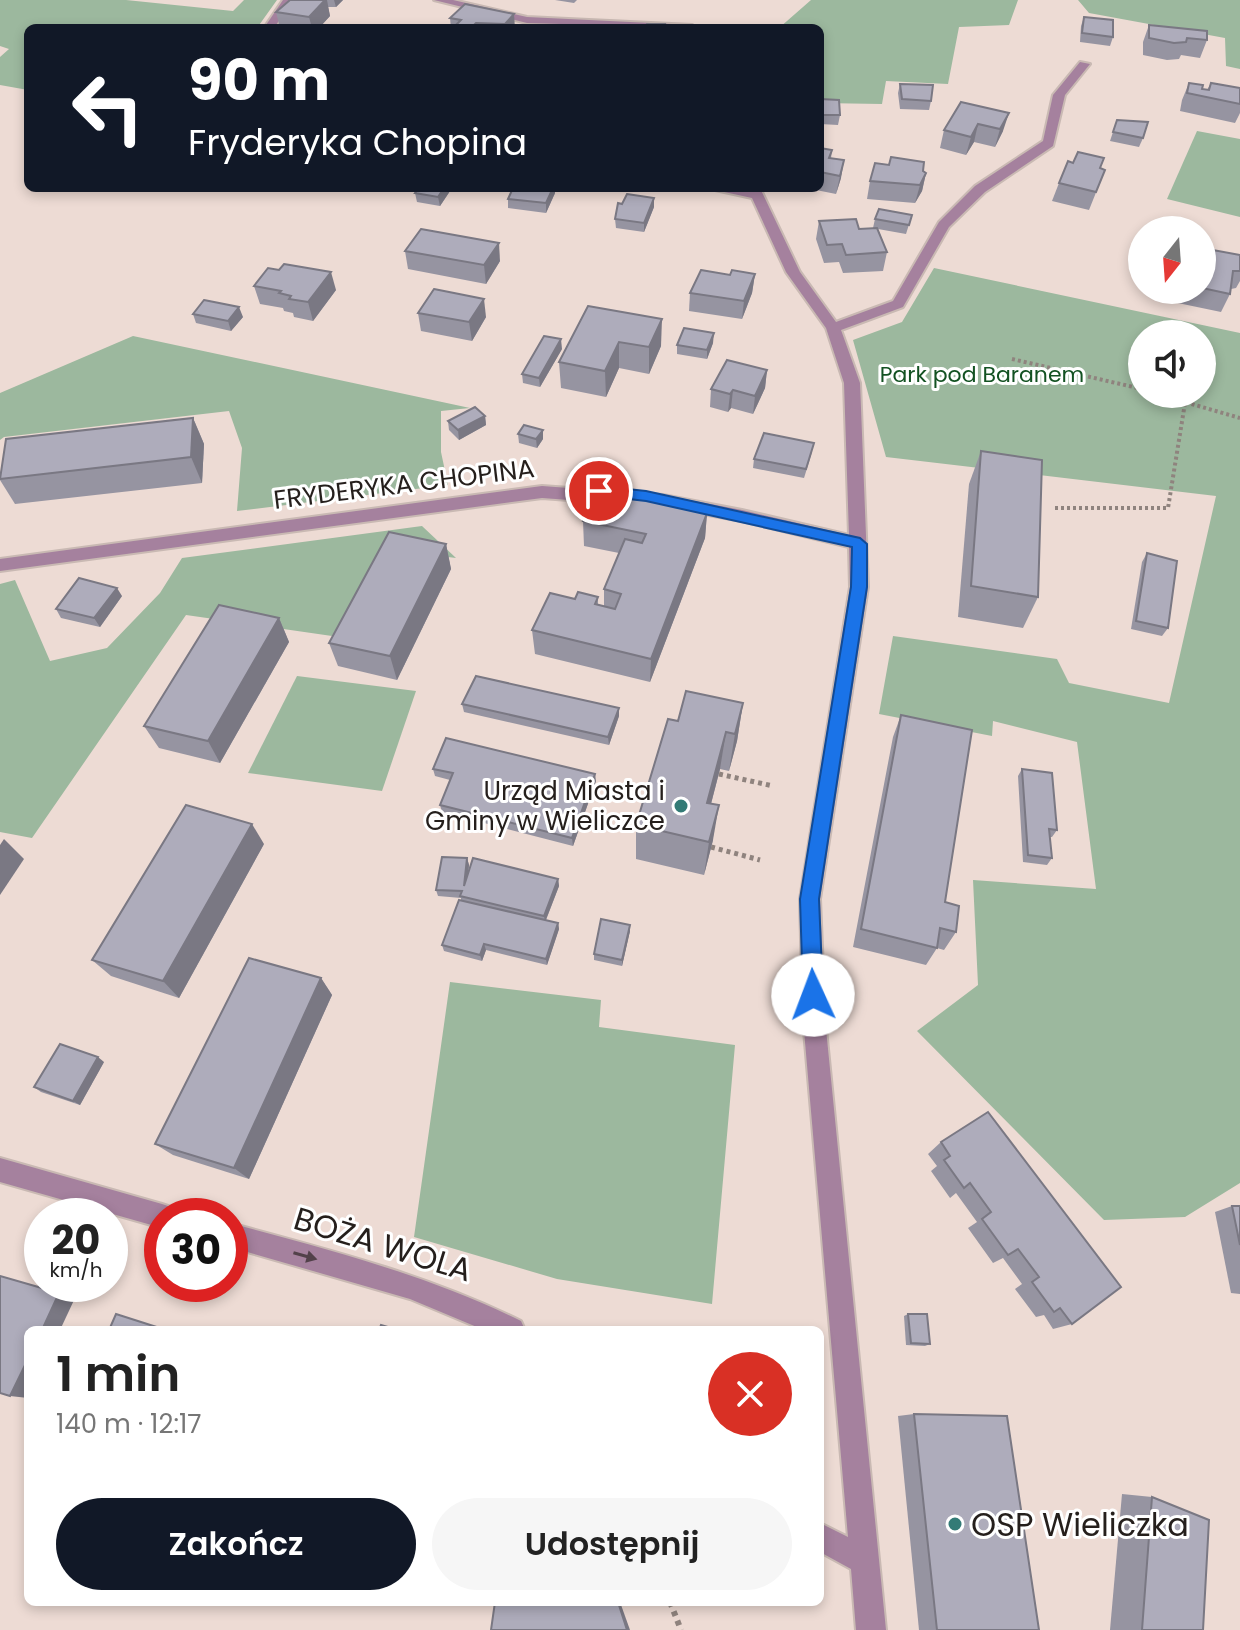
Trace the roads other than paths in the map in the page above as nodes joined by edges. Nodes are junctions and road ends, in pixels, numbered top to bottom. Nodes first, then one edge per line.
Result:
1 (288, 0) edge
2 (439, 0) edge
3 (272, 24) edge
4 (610, 24) edge
5 (1084, 64) dead end
6 (754, 192) edge
7 (833, 328) junction
8 (860, 544) junction
9 (0, 565) edge
10 (0, 1170) edge
11 (144, 1211) edge
12 (248, 1240) edge
13 (505, 1326) edge
14 (824, 1539) edge
15 (863, 1560) junction
16 (871, 1630) edge

1 - 3 street
2 - 4 street
5 - 7 street
6 - 7 street
7 - 8 street
8 - 9 street, FRYDERYKA CHOPINA
8 - 15 street
10 - 11 street
12 -> 13 street, BOŻA WOLA
14 - 15 street
15 - 16 street

